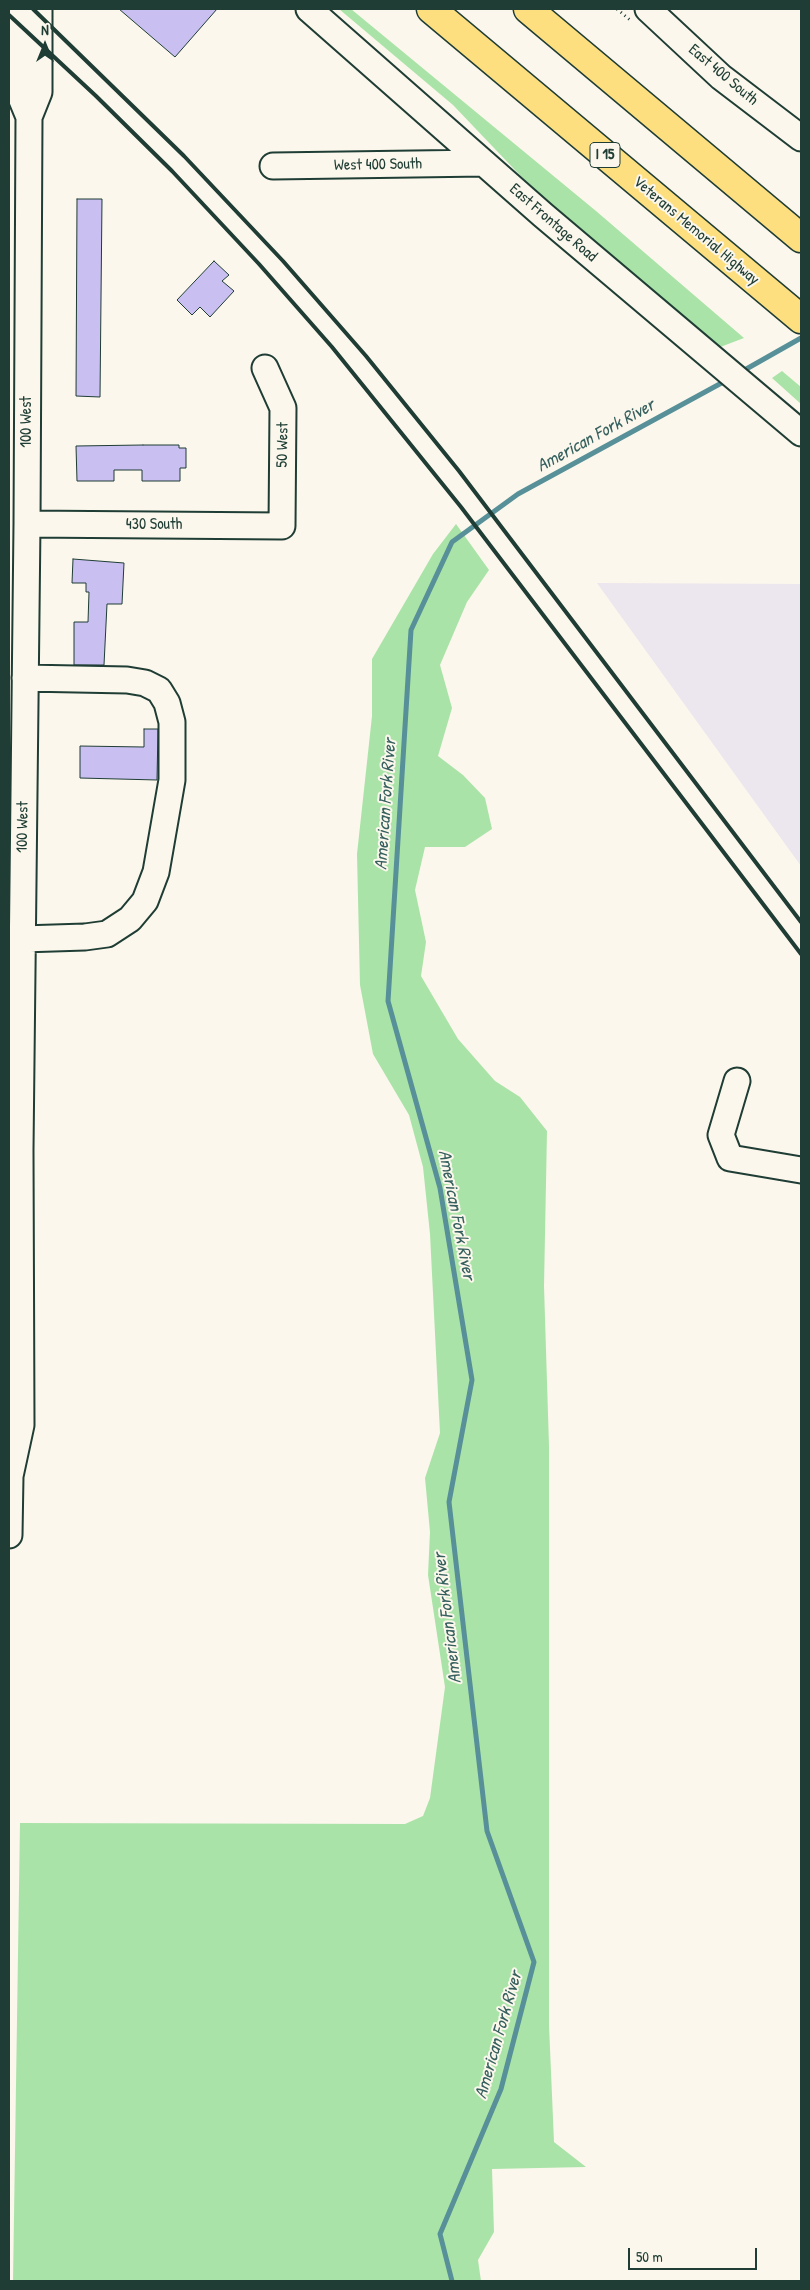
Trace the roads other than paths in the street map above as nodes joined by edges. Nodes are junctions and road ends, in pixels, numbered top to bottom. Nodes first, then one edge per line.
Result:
1 (18, 9) edge
2 (39, 9) edge
3 (309, 9) edge
4 (430, 9) edge
5 (528, 9) edge
6 (648, 9) edge
7 (13, 67) edge
8 (32, 109) junction
9 (801, 138) edge
10 (484, 163) junction
11 (273, 166) dead end
12 (801, 238) edge
13 (801, 319) edge
14 (265, 368) dead end
15 (18, 372) edge
16 (801, 433) edge
17 (26, 524) junction
18 (282, 526) joint
19 (25, 678) junction
20 (17, 954) edge
21 (737, 1081) dead end
22 (14, 1149) edge
23 (801, 1170) edge
24 (15, 1425) edge
25 (9, 1535) edge

1 - 7 street, 100 West
2 - 8 street, 100 West
3 - 10 street, East Frontage Road
4 - 13 highway, Veterans Memorial Highway / I 15
5 - 12 highway
6 - 9 street, East 400 South
7 - 8 street, 100 West
8 - 15 street, 100 West
10 - 11 street, West 400 South
10 - 16 street, East Frontage Road
14 - 18 street, 50 West
15 - 17 street, 100 West
17 - 18 street, 430 South
17 - 19 street, 100 West
19 - 20 street, 100 West
19 - 20 street
20 - 22 street, 100 West
21 - 23 street
22 - 24 street, 100 West
24 - 25 street, 100 West

